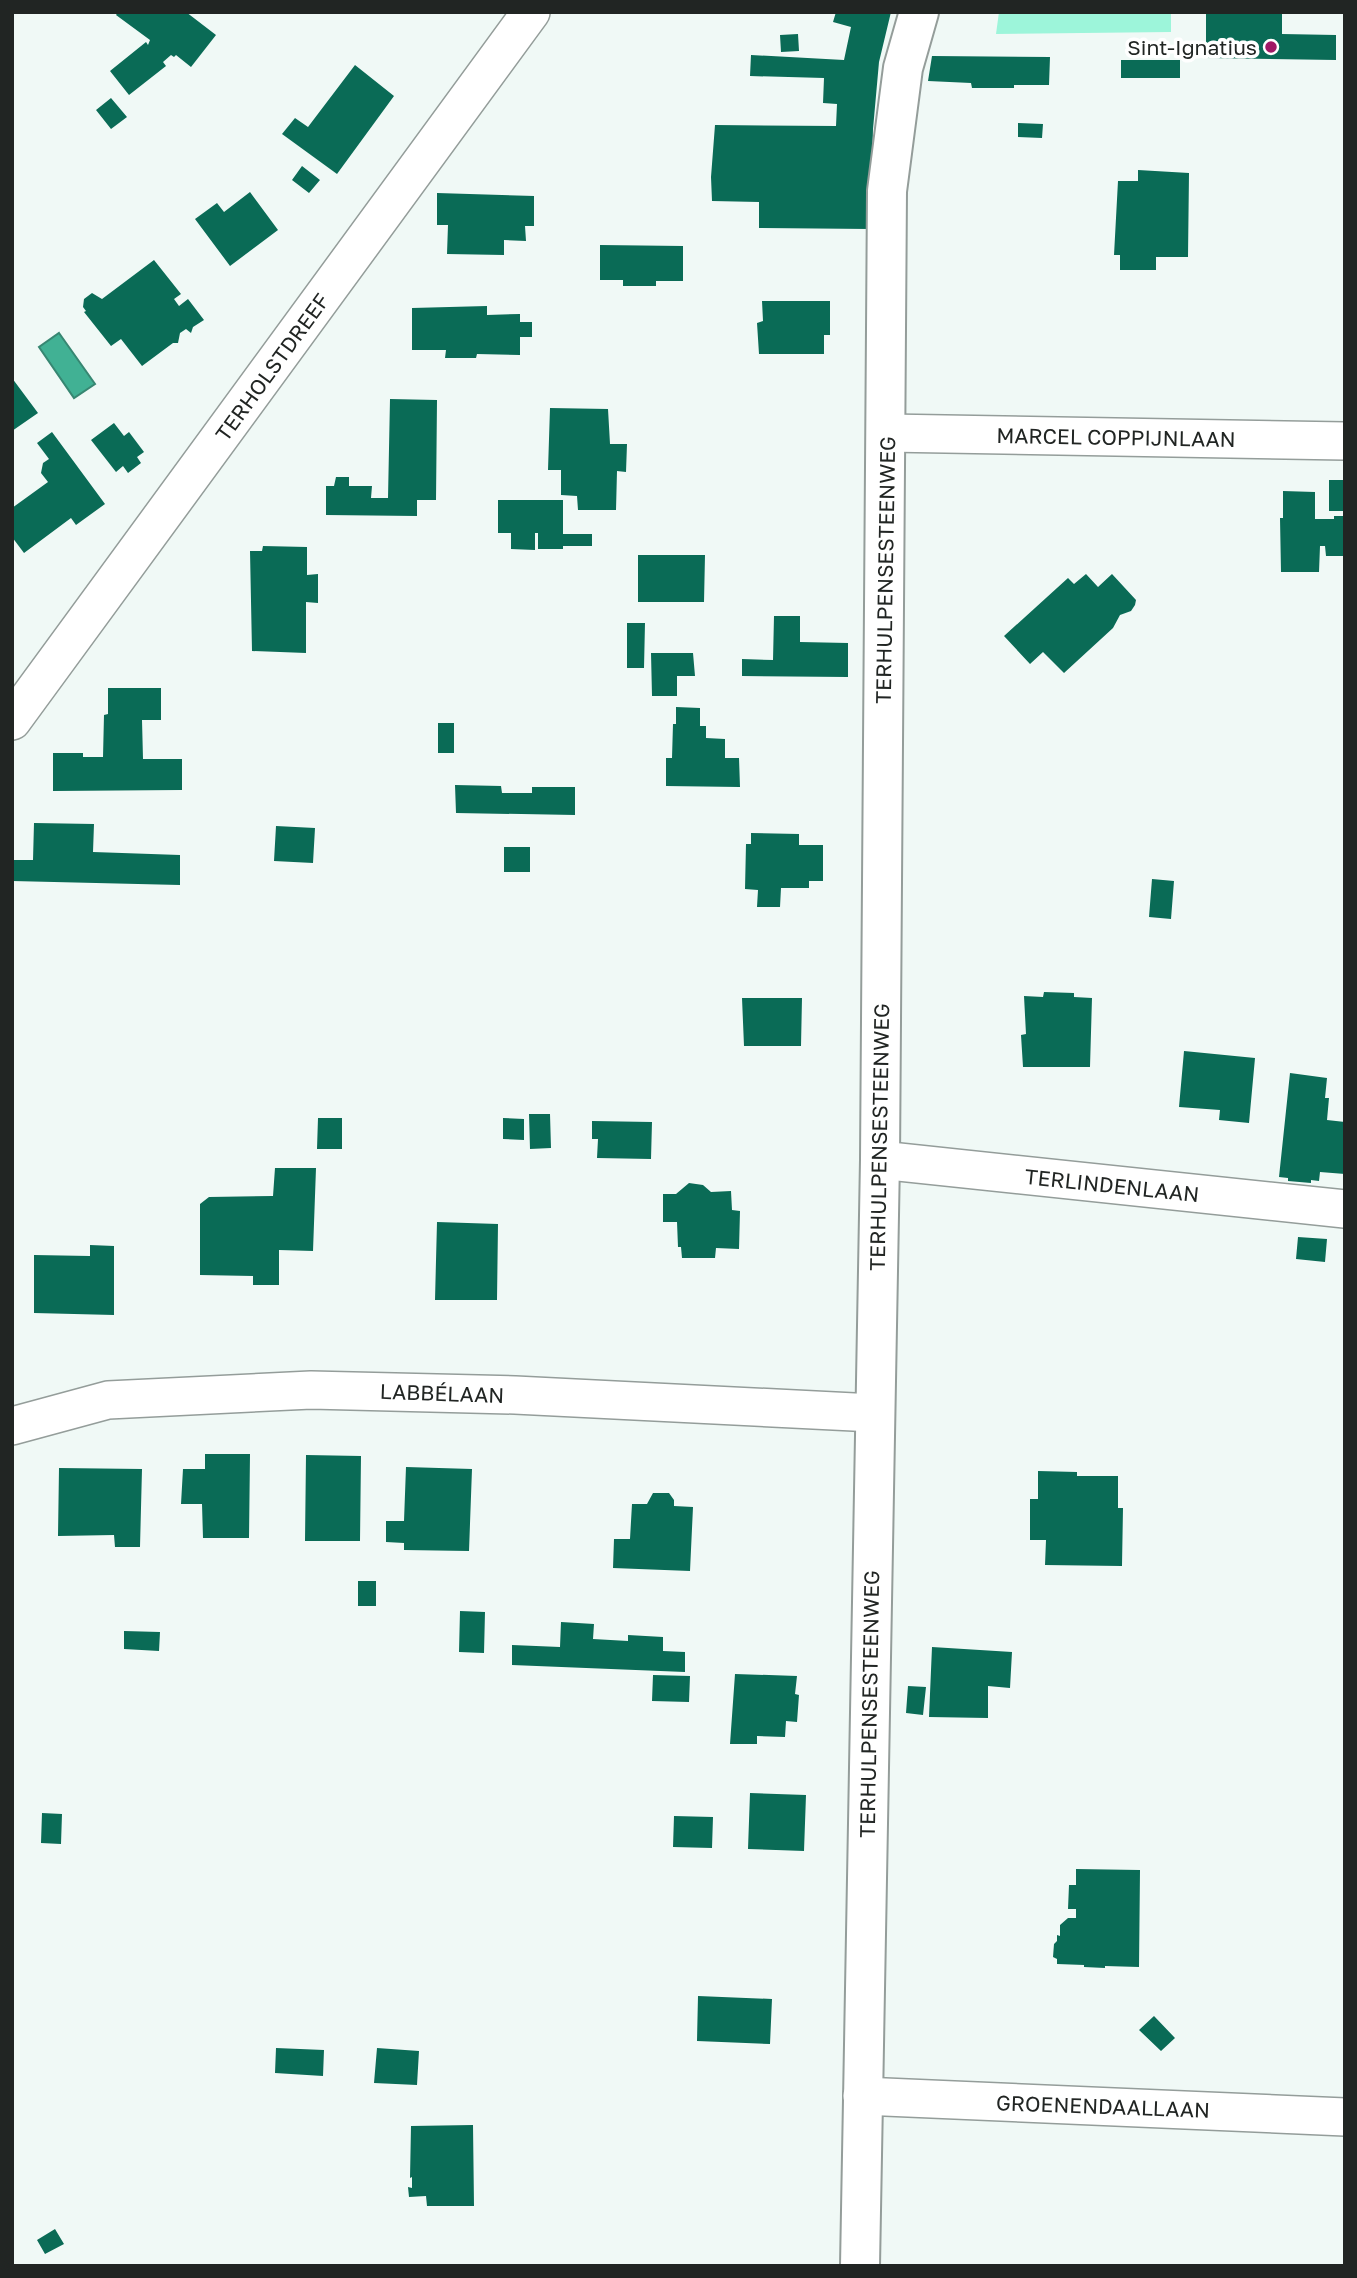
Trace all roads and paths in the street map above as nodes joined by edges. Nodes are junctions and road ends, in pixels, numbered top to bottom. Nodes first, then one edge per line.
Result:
1 (531, 12) edge
2 (919, 12) edge
3 (887, 433) junction
4 (1345, 441) edge
5 (12, 721) edge
6 (880, 1160) junction
7 (1345, 1209) edge
8 (874, 1413) junction
9 (12, 1426) edge
10 (862, 2096) junction
11 (1345, 2117) edge
12 (860, 2266) edge

1 - 5 street, TERHOLSTDREEF
2 - 3 main road, TERHULPENSESTEENWEG
3 - 4 street, MARCEL COPPIJNLAAN
3 - 6 main road, TERHULPENSESTEENWEG
6 - 7 street, TERLINDENLAAN
6 - 8 main road, TERHULPENSESTEENWEG
8 - 9 street, LABBÉLAAN
8 - 10 main road, TERHULPENSESTEENWEG
10 - 11 street, GROENENDAALLAAN
10 - 12 main road, TERHULPENSESTEENWEG

